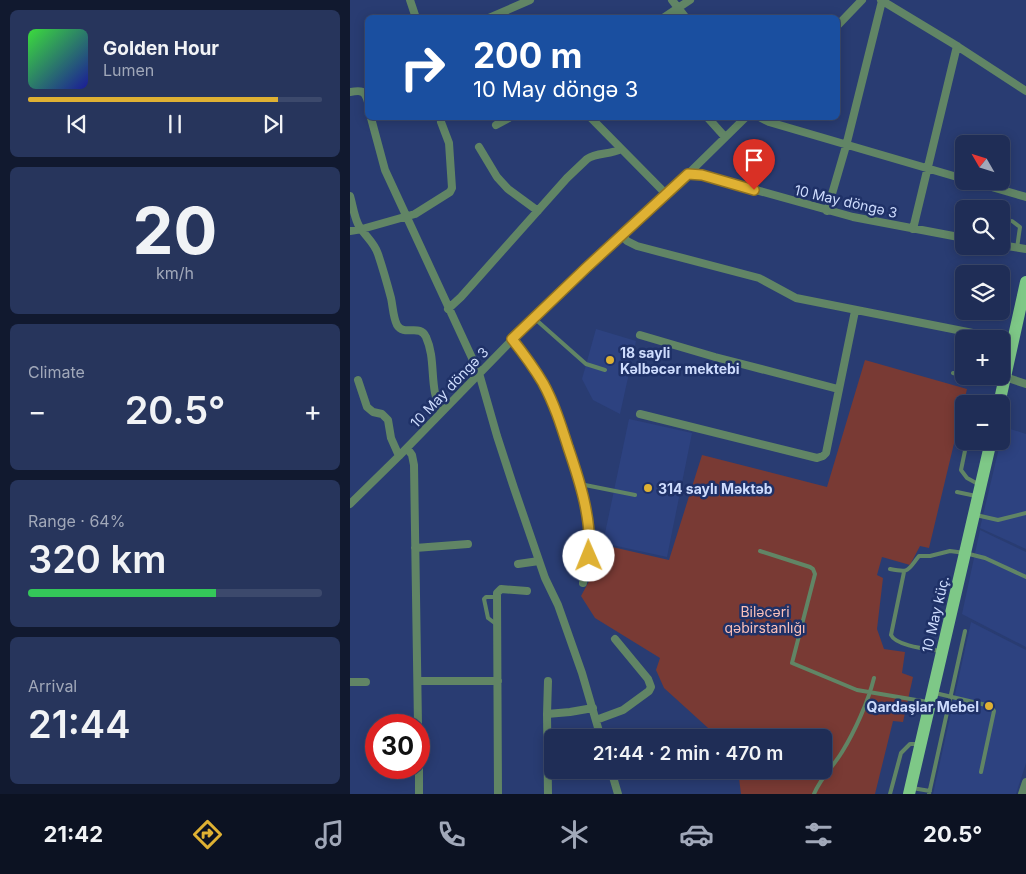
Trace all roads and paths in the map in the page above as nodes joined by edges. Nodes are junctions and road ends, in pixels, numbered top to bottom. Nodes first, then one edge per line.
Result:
1 (410, 0) edge
2 (530, 0) edge
3 (672, 0) edge
4 (690, 0) edge
5 (862, 0) edge
6 (882, 1) edge
7 (678, 8) junction
8 (415, 15) edge
9 (496, 15) edge
10 (668, 15) edge
11 (684, 15) edge
12 (840, 24) edge
13 (957, 46) junction
14 (1026, 91) edge
15 (350, 92) edge
16 (365, 95) edge
17 (372, 120) edge
18 (505, 120) edge
19 (593, 120) edge
20 (710, 120) edge
21 (744, 120) edge
22 (765, 120) edge
23 (441, 122) dead end
24 (496, 125) dead end
25 (725, 137) junction
26 (846, 146) junction
27 (479, 148) dead end
28 (621, 148) junction
29 (926, 169) junction
30 (688, 174) junction
31 (955, 177) edge
32 (1002, 190) edge
33 (666, 194) junction
34 (350, 196) edge
35 (1026, 197) edge
36 (827, 211) junction
37 (538, 212) junction
38 (406, 218) junction
39 (1012, 221) dead end
40 (362, 229) junction
41 (913, 229) junction
42 (350, 231) edge
43 (622, 236) junction
44 (955, 236) edge
45 (1010, 247) edge
46 (1017, 248) junction
47 (1026, 249) edge
48 (1026, 282) edge
49 (448, 309) junction
50 (855, 311) junction
51 (534, 318) junction
52 (955, 330) edge
53 (640, 335) dead end
54 (512, 339) junction
55 (1012, 340) joint
56 (1010, 350) edge
57 (605, 370) dead end
58 (479, 372) junction
59 (358, 380) dead end
60 (1010, 382) edge
61 (1026, 384) edge
62 (838, 389) junction
63 (442, 411) junction
64 (640, 414) dead end
65 (407, 448) junction
66 (965, 450) edge
67 (989, 450) edge
68 (399, 456) junction
69 (580, 484) junction
70 (979, 491) junction
71 (957, 492) dead end
72 (636, 495) dead end
73 (350, 504) edge
74 (1026, 513) edge
75 (974, 515) junction
76 (468, 544) dead end
77 (415, 548) junction
78 (760, 551) dead end
79 (965, 553) junction
80 (539, 561) junction
81 (518, 564) dead end
82 (890, 570) dead end
83 (904, 572) junction
84 (1026, 577) edge
85 (583, 583) dead end
86 (526, 591) dead end
87 (497, 596) junction
88 (497, 625) junction
89 (965, 631) dead end
90 (615, 639) dead end
91 (942, 651) junction
92 (874, 678) dead end
93 (418, 681) junction
94 (498, 681) junction
95 (548, 681) dead end
96 (350, 682) edge
97 (366, 682) dead end
98 (870, 691) junction
99 (932, 697) junction
100 (951, 697) junction
101 (593, 708) junction
102 (418, 714) edge
103 (547, 714) junction
104 (596, 720) junction
105 (598, 729) edge
106 (921, 744) junction
107 (981, 772) dead end
108 (419, 779) edge
109 (613, 779) edge
110 (1026, 782) edge
111 (910, 791) edge
112 (929, 792) edge
113 (419, 794) edge
114 (498, 794) edge
115 (548, 794) edge
116 (618, 794) edge
117 (814, 794) edge
118 (890, 794) edge
119 (1022, 794) edge

1 - 8 street
2 - 9 street
3 - 7 street
4 - 7 street
5 - 12 street
6 - 13 street
6 - 26 street
7 - 10 street
7 - 11 street
13 - 14 street
13 - 29 street
15 - 16 street
17 - 38 street
18 - 24 street
19 - 28 street
20 - 25 street
21 - 25 street
22 - 26 street
23 - 38 street
25 - 30 street
26 - 29 street
26 - 36 street
27 - 37 street
28 - 33 street
28 - 37 street
29 - 31 street
29 - 41 street
30 - 33 street, 10 May döngə 3
30 - 36 street, 10 May döngə 3
32 - 35 street
33 - 43 street, 10 May döngə 3
34 - 40 street
36 - 41 street, 10 May döngə 3
37 - 49 street
38 - 40 street
38 - 49 street
39 - 46 lane
40 - 42 street
40 - 63 street
41 - 44 street, 10 May döngə 3
43 - 50 street
43 - 51 street, 10 May döngə 3
45 - 46 street
46 - 47 street
48 - 55 main road
49 - 58 street
50 - 52 street
50 - 62 street
51 - 54 street, 10 May döngə 3
51 - 57 lane
53 - 62 street
54 - 58 street, 10 May döngə 3
54 - 69 street
55 - 56 main road
58 - 63 street, 10 May döngə 3
58 - 80 street
59 - 68 street
60 - 61 street
62 - 64 street
63 - 65 street, 10 May döngə 3
65 - 68 street, 10 May döngə 3
65 - 77 street
66 - 70 lane
67 - 70 main road, 10 May küç.
68 - 73 street, 10 May döngə 3
69 - 72 lane
69 - 85 street
70 - 71 lane
70 - 75 main road, 10 May küç.
74 - 75 lane
75 - 79 main road, 10 May küç.
76 - 77 street
77 - 93 street
78 - 98 lane
79 - 83 lane
79 - 84 lane
79 - 91 main road, 10 May küç.
80 - 81 street
80 - 101 street
82 - 83 lane
83 - 91 lane
86 - 87 street
87 - 88 street
87 - 88 lane
88 - 94 street
89 - 100 lane
90 - 104 street
91 - 99 main road, 10 May küç.
92 - 98 lane
93 - 94 street
93 - 102 street
94 - 114 street
95 - 103 street
96 - 97 street
98 - 99 lane
98 - 117 lane
99 - 100 lane
99 - 106 main road, 10 May küç.
100 - 107 lane
100 - 112 lane
101 - 103 street
101 - 104 street
103 - 115 street
104 - 105 street
106 - 111 main road, 10 May küç.
106 - 118 lane
108 - 113 street
109 - 116 street
110 - 119 street
111 - 112 lane

